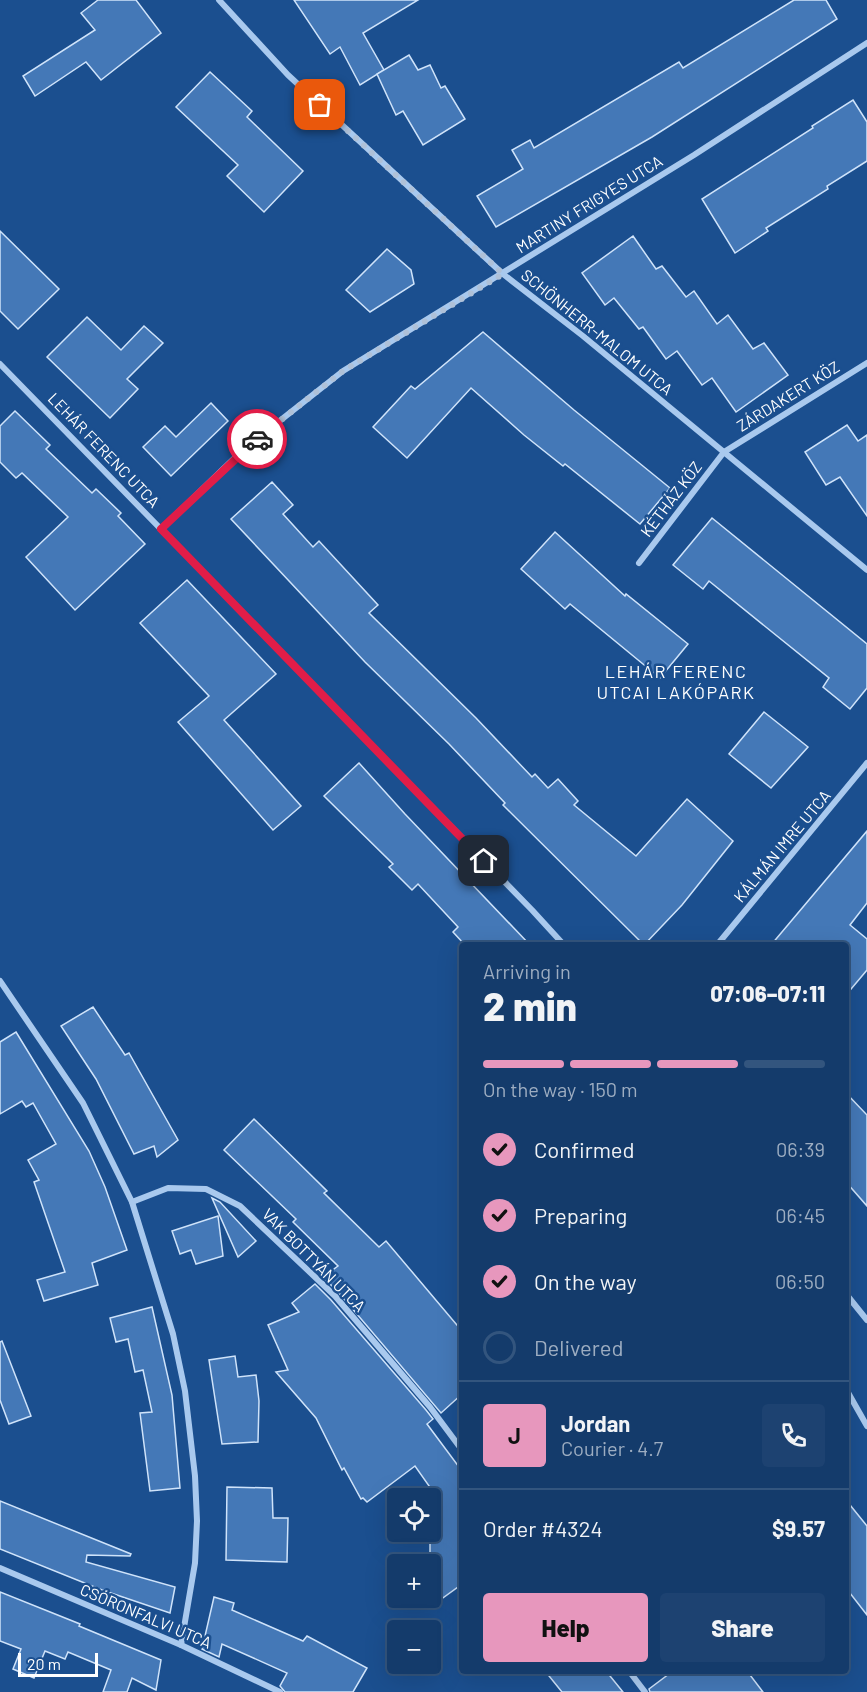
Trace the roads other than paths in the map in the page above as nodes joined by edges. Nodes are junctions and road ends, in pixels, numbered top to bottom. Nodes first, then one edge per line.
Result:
1 (219, 0) edge
2 (867, 43) edge
3 (503, 274) junction
4 (867, 363) edge
5 (0, 364) edge
6 (724, 452) junction
7 (161, 529) junction
8 (639, 563) dead end
9 (867, 570) edge
10 (867, 764) edge
11 (561, 942) edge
12 (719, 942) edge
13 (0, 981) edge
14 (132, 1202) junction
15 (849, 1298) edge
16 (867, 1320) edge
17 (849, 1394) edge
18 (867, 1426) edge
19 (459, 1446) edge
20 (0, 1569) edge
21 (181, 1645) junction
22 (631, 1674) edge
23 (280, 1692) edge
24 (645, 1692) edge

1 - 3 street, SCHÖNHERR-MALOM UTCA
2 - 3 street, MARTINY FRIGYES UTCA
3 - 6 street, SCHÖNHERR-MALOM UTCA
3 - 7 street, MARTINY FRIGYES UTCA
4 - 6 street, ZÁRDAKERT KÖZ
5 - 7 street, LEHÁR FERENC UTCA
6 - 8 street, KÉTHÁZ KÖZ
6 - 9 street, SCHÖNHERR-MALOM UTCA
7 - 11 street, LEHÁR FERENC UTCA
10 - 12 street, KÁLMÁN IMRE UTCA
13 - 14 street
14 - 19 street, VAK BOTTYÁN UTCA
14 - 21 street
15 - 16 street
17 - 18 street
20 - 21 street, CSÓRONFALVI UTCA
21 - 23 street, CSÓRONFALVI UTCA
22 - 24 street

